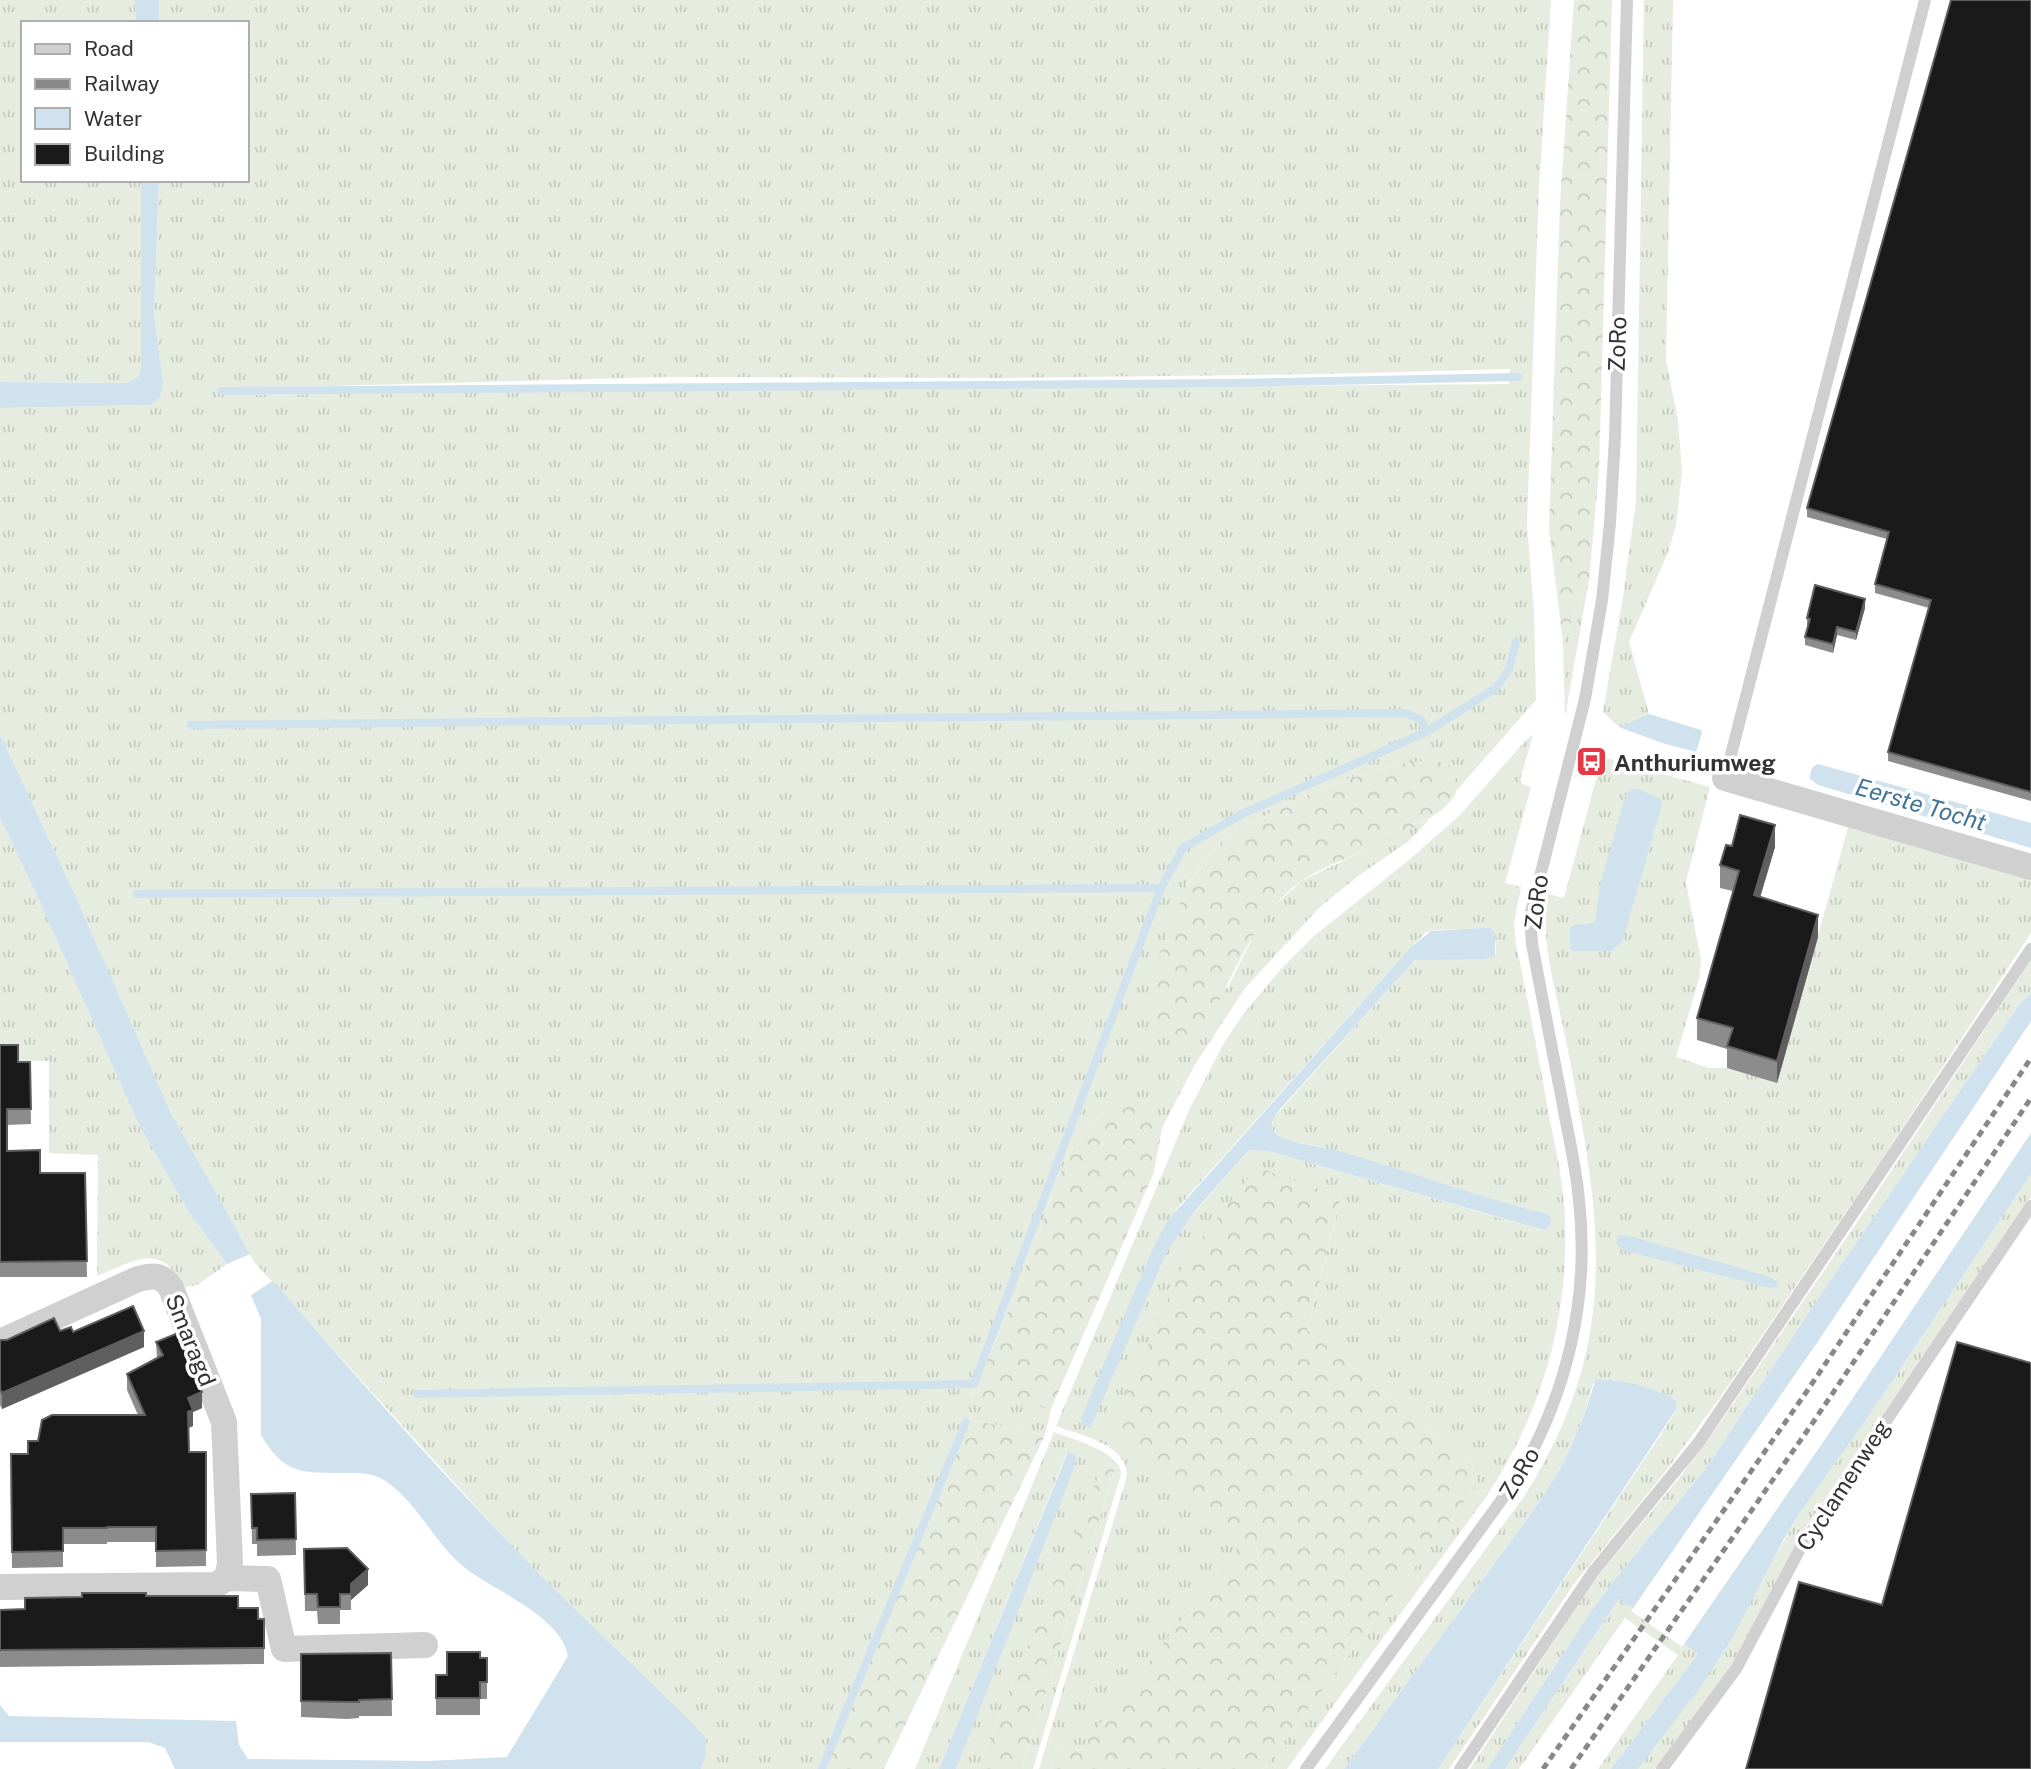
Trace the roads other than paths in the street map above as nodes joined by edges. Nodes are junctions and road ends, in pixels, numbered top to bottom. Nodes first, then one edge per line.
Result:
1 (1627, 0) edge
2 (1925, 0) edge
3 (1725, 778) joint
4 (2031, 867) edge
5 (2031, 949) edge
6 (2031, 1206) edge
7 (0, 1342) edge
8 (227, 1578) junction
9 (0, 1587) edge
10 (425, 1645) dead end
11 (1306, 1769) edge
12 (1460, 1769) edge
13 (1662, 1769) edge

1 - 11 lane, ZoRo
2 - 3 lane
3 - 4 street
5 - 12 lane
6 - 13 lane, Cyclamenweg
7 - 8 street, Smaragd
8 - 9 street
8 - 10 street

